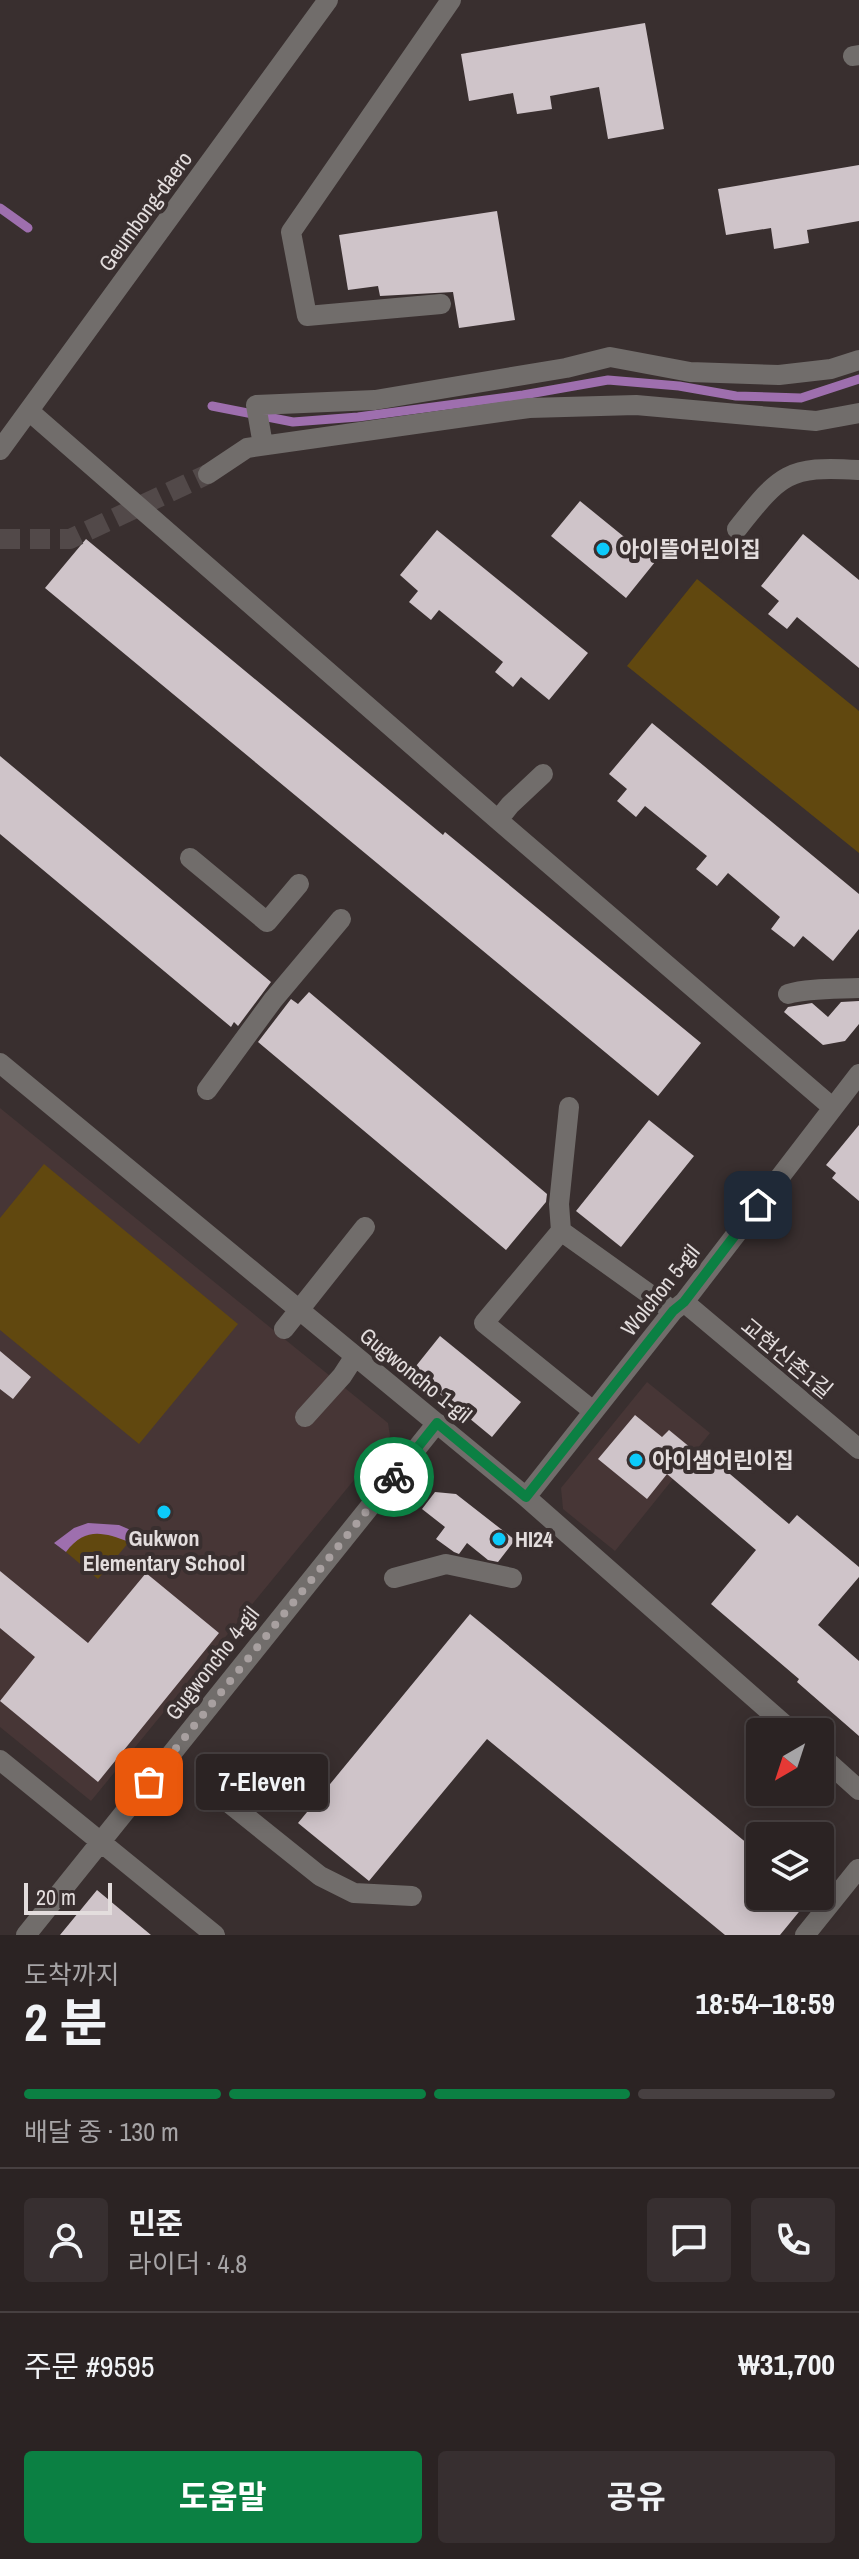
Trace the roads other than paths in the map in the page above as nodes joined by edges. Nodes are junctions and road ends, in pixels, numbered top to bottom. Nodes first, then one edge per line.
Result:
1 (328, 0) edge
2 (451, 0) edge
3 (441, 304) dead end
4 (859, 360) edge
5 (29, 411) junction
6 (859, 413) edge
7 (263, 445) junction
8 (0, 450) edge
9 (858, 470) edge
10 (208, 474) tunnel mouth
11 (737, 529) dead end
12 (543, 774) dead end
13 (498, 820) junction
14 (190, 858) dead end
15 (299, 884) dead end
16 (341, 919) dead end
17 (859, 988) edge
18 (788, 994) dead end
19 (0, 1063) edge
20 (858, 1077) edge
21 (207, 1090) dead end
22 (569, 1107) dead end
23 (832, 1107) junction
24 (365, 1227) dead end
25 (561, 1231) junction
26 (679, 1306) junction
27 (299, 1310) junction
28 (284, 1329) dead end
29 (355, 1356) junction
30 (593, 1411) junction
31 (305, 1417) dead end
32 (437, 1423) junction
33 (859, 1449) edge
34 (526, 1497) junction
35 (394, 1578) dead end
36 (512, 1578) dead end
37 (777, 1718) edge
38 (0, 1760) edge
39 (834, 1768) edge
40 (859, 1790) edge
41 (219, 1795) dead end
42 (101, 1842) junction
43 (858, 1869) edge
44 (412, 1896) dead end
45 (26, 1935) edge
46 (215, 1935) edge
47 (805, 1935) edge

1 - 5 street, Geumbong-daero
2 - 3 street
4 - 7 street
5 - 8 street, Geumbong-daero
5 - 13 street
6 - 7 street
7 - 10 street
9 - 11 street
12 - 13 street
13 - 23 street
14 - 15 street
16 - 21 street
17 - 18 street
19 - 27 street, Gugwoncho 1-gil
20 - 23 street, Wolchon 5-gil
22 - 25 street
23 - 26 street, Wolchon 5-gil
24 - 27 street
25 - 26 street, 교현신촌1길
25 - 30 street
26 - 30 street, Wolchon 5-gil
26 - 33 street, 교현신촌1길
27 - 28 street
27 - 29 street, Gugwoncho 1-gil
29 - 31 street
29 - 32 street, Gugwoncho 1-gil
30 - 34 street, Wolchon 5-gil
32 - 34 street, Gugwoncho 1-gil
32 - 42 street, Gugwoncho 4-gil
34 - 37 street, Gugwoncho 1-gil
35 - 36 street
38 - 42 street
39 - 40 street
41 - 44 street
42 - 45 street, Gugwoncho 4-gil
42 - 46 street
43 - 47 street

